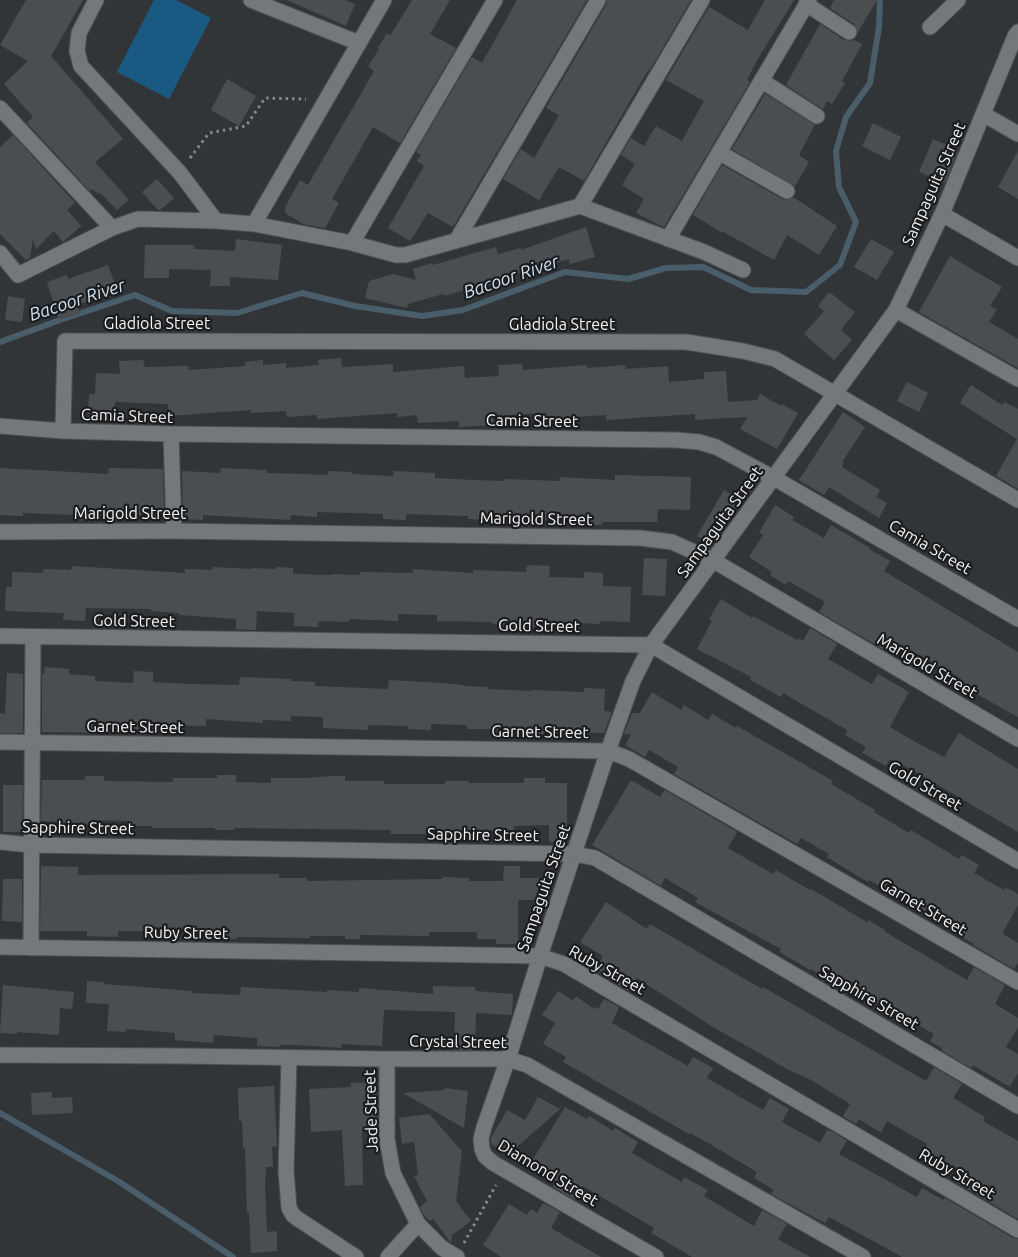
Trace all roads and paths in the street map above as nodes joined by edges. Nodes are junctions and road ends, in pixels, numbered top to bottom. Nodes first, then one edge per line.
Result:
1 (96, 0) edge
2 (251, 0) edge
3 (384, 0) edge
4 (495, 0) edge
5 (598, 0) edge
6 (702, 0) edge
7 (958, 0) edge
8 (808, 2) edge
9 (930, 27) dead end
10 (849, 32) dead end
11 (1018, 32) edge
12 (359, 44) junction
13 (762, 82) junction
14 (326, 100) junction
15 (0, 108) edge
16 (983, 114) junction
17 (817, 116) dead end
18 (1018, 134) edge
19 (720, 153) junction
20 (180, 172) junction
21 (788, 191) dead end
22 (580, 206) junction
23 (942, 214) junction
24 (216, 220) junction
25 (254, 224) junction
26 (112, 228) junction
27 (668, 239) junction
28 (456, 241) junction
29 (352, 243) junction
30 (0, 253) edge
31 (1018, 258) edge
32 (743, 270) dead end
33 (896, 310) junction
34 (1018, 379) edge
35 (835, 394) junction
36 (0, 426) edge
37 (63, 431) junction
38 (171, 434) junction
39 (774, 478) junction
40 (1018, 500) edge
41 (174, 531) junction
42 (0, 532) edge
43 (714, 561) junction
44 (1018, 619) edge
45 (0, 636) edge
46 (33, 638) junction
47 (651, 645) junction
48 (1018, 739) edge
49 (0, 742) edge
50 (32, 743) junction
51 (608, 751) junction
52 (0, 842) edge
53 (31, 845) junction
54 (575, 854) junction
55 (1018, 861) edge
56 (0, 947) edge
57 (31, 948) junction
58 (540, 956) junction
59 (1018, 982) edge
60 (0, 1055) edge
61 (289, 1058) junction
62 (387, 1059) junction
63 (508, 1059) junction
64 (1018, 1106) edge
65 (505, 1170) junction
66 (418, 1224) junction
67 (1018, 1230) edge
68 (356, 1257) edge
69 (388, 1257) edge
70 (457, 1257) edge
71 (656, 1257) edge
72 (863, 1257) edge

1 - 20 street
2 - 12 street
3 - 12 street
4 - 29 street
5 - 28 street
6 - 22 street
7 - 9 street
8 - 10 street
8 - 13 street
11 - 16 street, Sampaguita Street
12 - 14 street
13 - 17 street
13 - 19 street
14 - 20 path
14 - 25 street
15 - 26 street
16 - 18 street
16 - 23 street, Sampaguita Street
19 - 21 street
19 - 27 street
20 - 24 street
22 - 27 street
22 - 28 street
23 - 31 street
23 - 33 street, Sampaguita Street
24 - 25 street
24 - 26 street
25 - 29 street
26 - 30 street
27 - 32 street
28 - 29 street
33 - 34 street
33 - 35 street, Sampaguita Street
35 - 37 street, Gladiola Street
35 - 39 street, Sampaguita Street
35 - 40 street, Gladiola Street
36 - 37 street, Camia Street
37 - 38 street, Camia Street
38 - 39 street, Camia Street
38 - 41 street
39 - 43 street, Sampaguita Street
39 - 44 street, Camia Street
41 - 42 street, Marigold Street
41 - 43 street, Marigold Street
43 - 47 street, Sampaguita Street
43 - 48 street, Marigold Street
45 - 46 street, Gold Street
46 - 47 street, Gold Street
46 - 50 street
47 - 51 street, Sampaguita Street
47 - 55 street, Gold Street
49 - 50 street, Garnet Street
50 - 51 street, Garnet Street
50 - 53 street
51 - 54 street, Sampaguita Street
51 - 59 street, Garnet Street
52 - 53 street, Sapphire Street
53 - 54 street, Sapphire Street
53 - 57 street
54 - 58 street, Sampaguita Street
54 - 64 street, Sapphire Street
56 - 57 street, Ruby Street
57 - 58 street, Ruby Street
58 - 63 street, Sampaguita Street
58 - 67 street, Ruby Street
60 - 61 street, Crystal Street
61 - 62 street, Crystal Street
61 - 68 street
62 - 63 street, Crystal Street
62 - 66 street, Jade Street
63 - 65 street, Diamond Street
63 - 72 street, Crystal Street
65 - 70 path
65 - 71 street, Diamond Street
66 - 69 street
66 - 70 street, Jade Street

